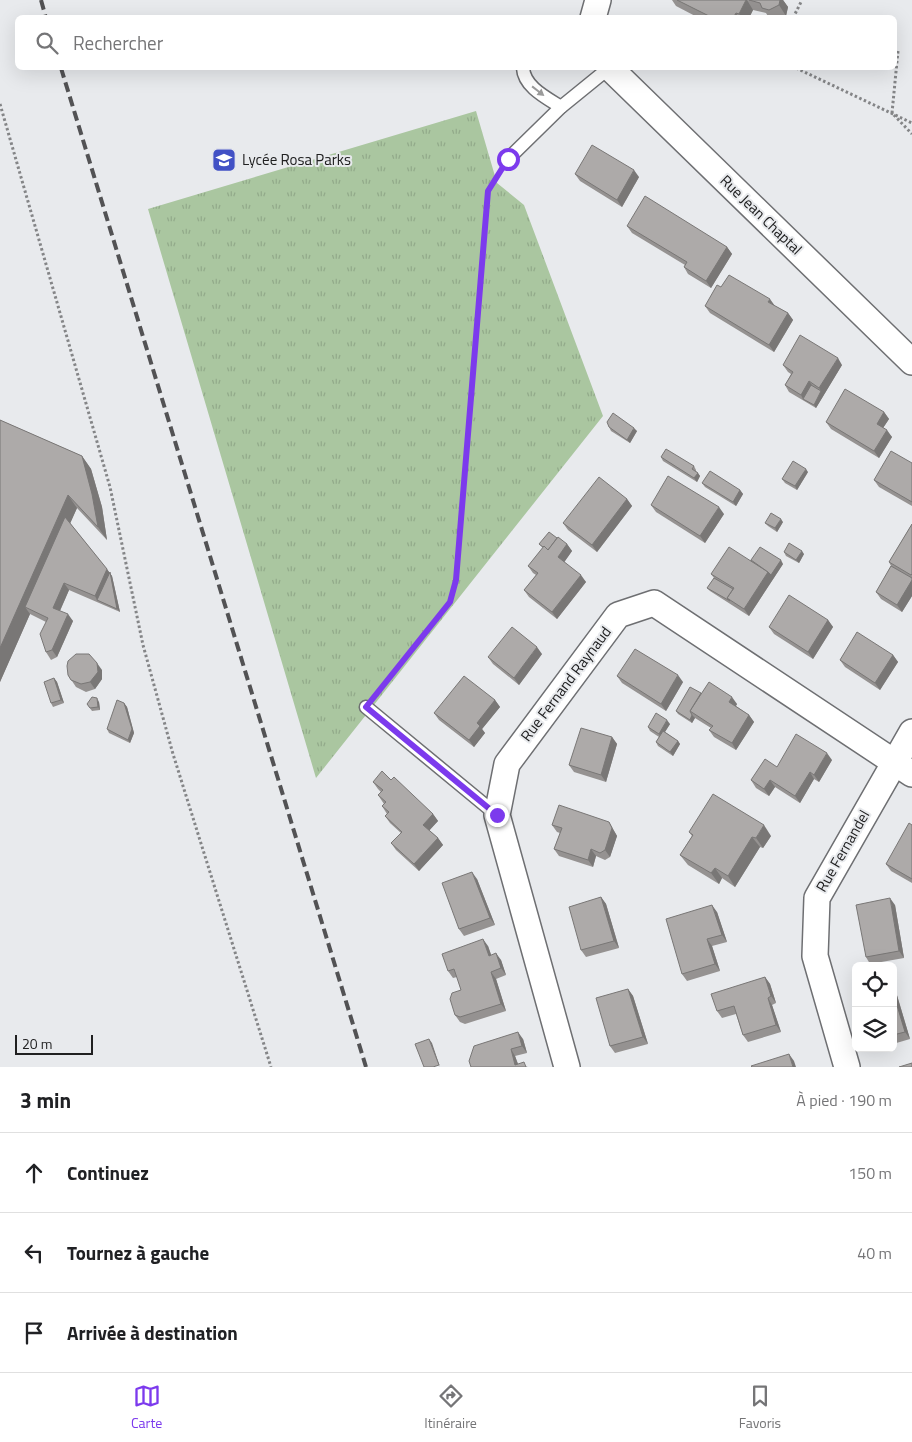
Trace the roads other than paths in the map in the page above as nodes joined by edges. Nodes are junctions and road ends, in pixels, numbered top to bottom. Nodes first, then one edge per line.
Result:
1 (598, 0) edge
2 (612, 0) edge
3 (594, 15) edge
4 (610, 15) edge
5 (523, 70) edge
6 (607, 70) edge
7 (612, 70) edge
8 (561, 107) junction
9 (508, 159) road end
10 (912, 362) edge
11 (366, 707) road end
12 (912, 732) edge
13 (903, 768) edge
14 (497, 815) junction
15 (566, 1067) edge
16 (847, 1067) edge

1 - 3 street
2 - 4 street
5 -> 8 lane
6 - 8 lane
7 - 10 street, Rue Jean Chaptal
8 - 9 lane
11 - 14 lane
12 - 13 street, Rue Fernandel
13 - 14 street, Rue Fernand Raynaud
13 - 16 street, Rue Fernandel
14 - 15 street, Rue Fernand Raynaud

